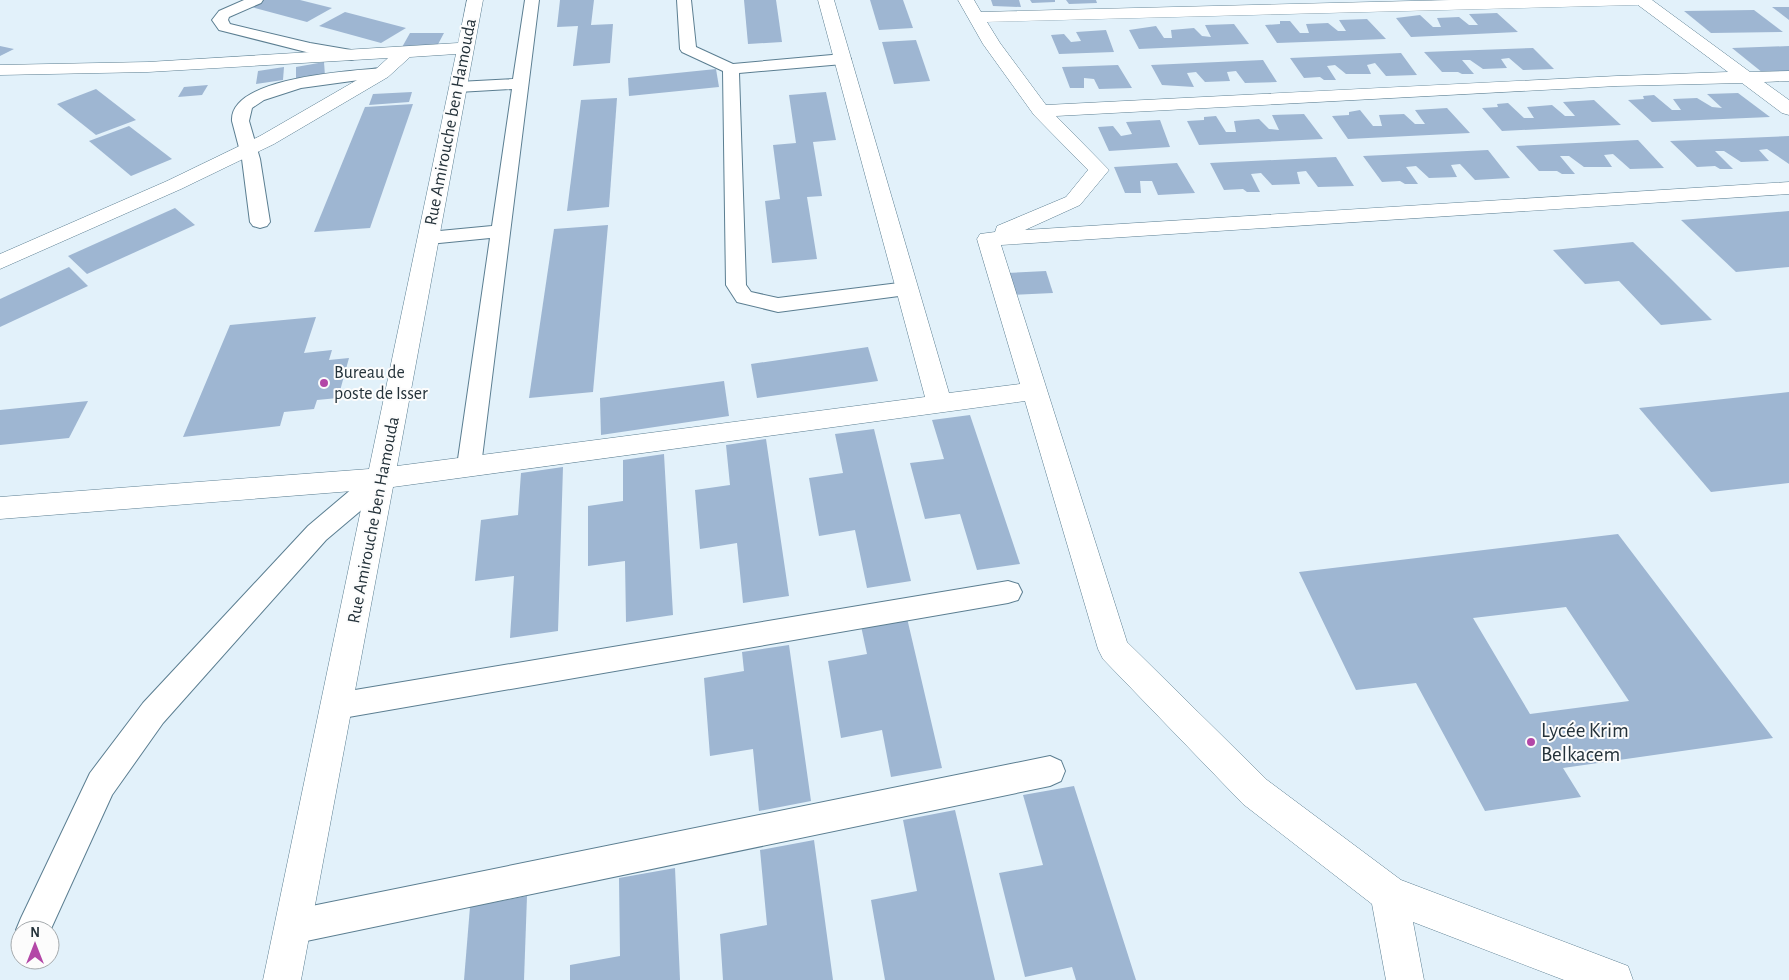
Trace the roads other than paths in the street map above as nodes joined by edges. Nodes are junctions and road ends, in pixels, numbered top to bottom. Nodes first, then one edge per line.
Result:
1 (256, 0) edge
2 (475, 0) edge
3 (532, 0) edge
4 (684, 0) edge
5 (826, 0) edge
6 (966, 0) edge
7 (1642, 0) edge
8 (977, 17) junction
9 (466, 48) junction
10 (406, 51) junction
11 (350, 55) junction
12 (843, 59) junction
13 (731, 69) junction
14 (0, 70) edge
15 (382, 73) junction
16 (1789, 76) edge
17 (1748, 78) junction
18 (521, 83) junction
19 (458, 87) junction
20 (1789, 109) edge
21 (1042, 111) junction
22 (249, 149) junction
23 (1789, 188) edge
24 (260, 222) dead end
25 (501, 231) junction
26 (429, 238) junction
27 (988, 239) junction
28 (0, 262) edge
29 (907, 289) junction
30 (1034, 391) junction
31 (938, 404) junction
32 (469, 466) junction
33 (382, 478) junction
34 (0, 508) edge
35 (1008, 592) dead end
36 (337, 706) junction
37 (1050, 771) dead end
38 (1390, 894) junction
39 (38, 920) edge
40 (292, 927) junction
41 (282, 980) edge
42 (1404, 980) edge
43 (1614, 980) edge

1 - 11 lane
2 - 9 street, Rue Amirouche ben Hamouda
3 - 18 lane
4 - 13 lane
5 - 12 street
6 - 8 street
7 - 8 street
7 - 17 street
8 - 21 street
9 - 10 street
9 - 19 street, Rue Amirouche ben Hamouda
10 - 11 street
10 - 15 street
11 - 14 street
12 - 13 lane
12 - 29 street
13 - 29 lane
15 - 22 street
15 - 22 lane
16 - 17 street
17 - 20 street
17 - 21 street
18 - 19 lane
18 - 25 lane
19 - 26 street, Rue Amirouche ben Hamouda
21 - 27 street
22 - 24 lane
22 - 28 street
23 - 27 street
25 - 26 lane
25 - 32 lane
26 - 33 street, Rue Amirouche ben Hamouda
27 - 30 street
29 - 31 street
30 - 31 street
30 - 38 street
31 - 32 street
32 - 33 street
33 - 34 street
33 - 36 street, Rue Amirouche ben Hamouda
33 - 39 lane
35 - 36 lane
36 - 40 street, Rue Amirouche ben Hamouda
37 - 40 lane
38 - 42 street
38 - 43 street
40 - 41 street, Rue Amirouche ben Hamouda

